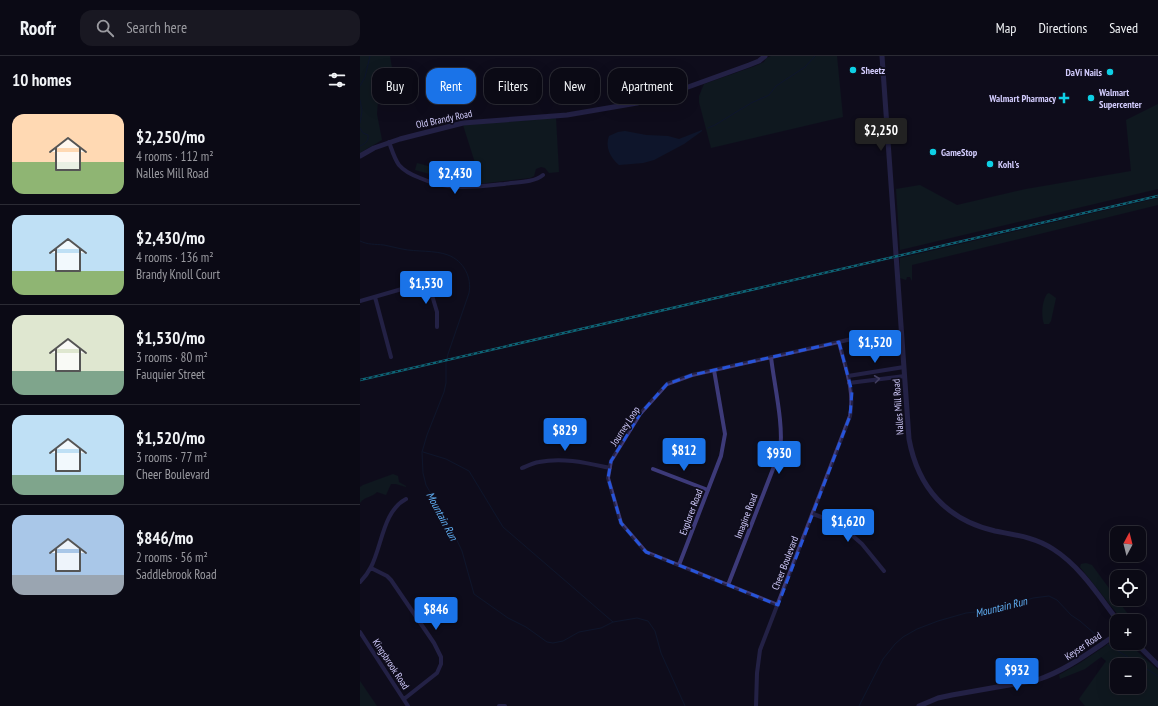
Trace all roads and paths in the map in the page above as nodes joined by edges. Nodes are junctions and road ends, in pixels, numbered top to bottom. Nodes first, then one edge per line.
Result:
1 (765, 56) edge
2 (882, 56) edge
3 (389, 142) junction
4 (360, 156) edge
5 (543, 176) dead end
6 (440, 278) dead end
7 (428, 282) junction
8 (375, 297) junction
9 (360, 301) edge
10 (437, 327) dead end
11 (883, 332) dead end
12 (839, 342) junction
13 (391, 357) dead end
14 (770, 357) junction
15 (904, 367) junction
16 (714, 370) junction
17 (848, 376) junction
18 (905, 376) junction
19 (849, 383) junction
20 (522, 468) dead end
21 (610, 468) junction
22 (653, 468) dead end
23 (708, 490) junction
24 (406, 499) dead end
25 (813, 514) junction
26 (679, 566) junction
27 (371, 568) junction
28 (884, 571) dead end
29 (360, 582) edge
30 (728, 585) junction
31 (778, 605) junction
32 (1112, 614) edge
33 (360, 632) edge
34 (1110, 638) edge
35 (1143, 650) edge
36 (1158, 665) edge
37 (404, 699) junction
38 (408, 706) edge
39 (499, 706) edge
40 (504, 706) edge
41 (756, 706) edge
42 (919, 706) edge

1 - 3 street, Old Brandy Road
2 - 15 street, Nalles Mill Road
3 - 4 street, Old Brandy Road
3 - 5 street
6 - 7 street
7 - 8 street
7 - 10 street
8 - 9 street
8 - 13 street
11 - 12 street, Journey Loop
12 - 14 street, Journey Loop
12 - 17 street, Cheer Boulevard
14 - 16 street, Journey Loop
14 - 30 street, Imagine Road
15 - 17 street
15 - 18 street, Nalles Mill Road
16 - 21 street, Journey Loop
16 - 23 street, Explorer Road
17 - 19 street, Cheer Boulevard
19 -> 18 street
18 - 32 street, Nalles Mill Road
19 - 25 street, Cheer Boulevard
20 - 21 street
21 - 26 street, Journey Loop
22 - 23 street
23 - 26 street, Explorer Road
24 - 27 street
25 - 28 street
25 - 31 street, Cheer Boulevard
26 - 30 street, Journey Loop
27 - 29 street
27 - 37 street
30 - 31 street, Journey Loop
31 - 41 street, Cheer Boulevard
33 - 37 street, Kingsbrook Road
34 - 42 street, Keyser Road
35 - 36 street
37 - 38 street, Kingsbrook Road
39 - 40 street

